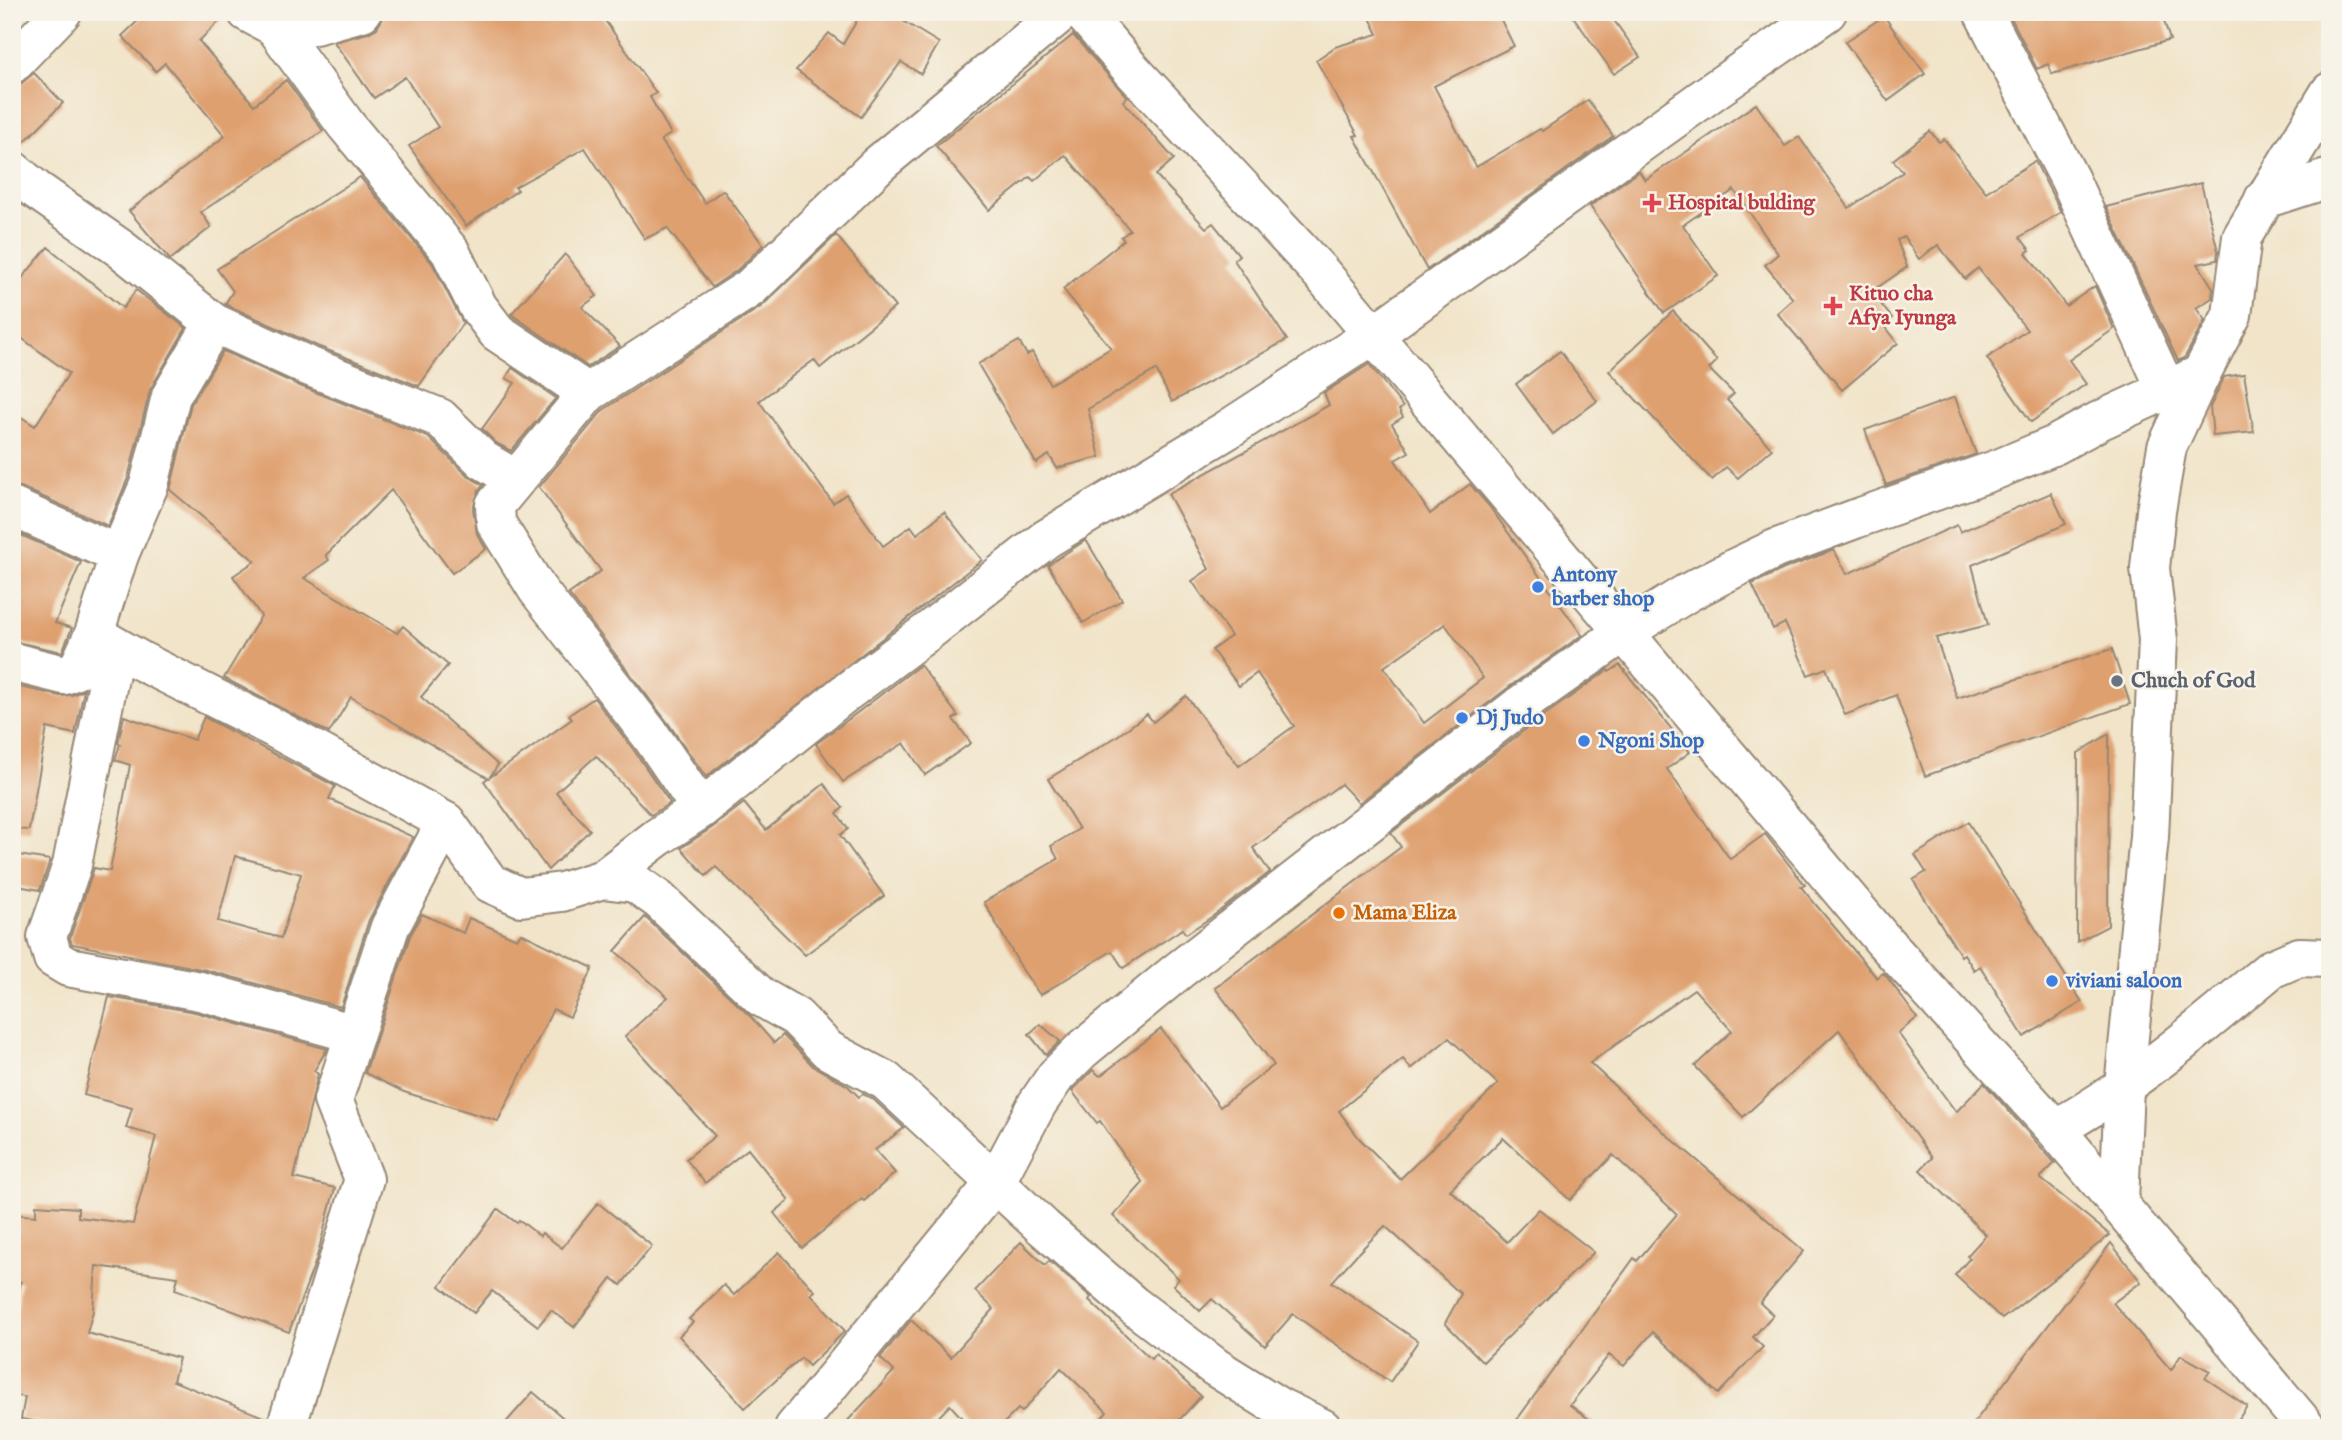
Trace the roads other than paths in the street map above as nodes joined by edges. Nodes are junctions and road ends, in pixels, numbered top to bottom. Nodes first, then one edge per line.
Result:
1 (62, 12) edge
2 (362, 12) edge
3 (1062, 12) edge
4 (1082, 12) edge
5 (1827, 12) edge
6 (1983, 12) edge
7 (261, 20) edge
8 (12, 64) edge
9 (2330, 92) edge
10 (12, 170) edge
11 (2330, 178) edge
12 (2264, 199) junction
13 (214, 323) junction
14 (1373, 334) junction
15 (2201, 374) junction
16 (2167, 391) junction
17 (588, 393) junction
18 (515, 479) junction
19 (12, 507) edge
20 (119, 555) junction
21 (1624, 632) junction
22 (104, 641) junction
23 (12, 662) edge
24 (701, 809) junction
25 (446, 822) junction
26 (603, 879) junction
27 (2330, 958) edge
28 (355, 1034) junction
29 (2123, 1087) junction
30 (2054, 1129) junction
31 (995, 1183) junction
32 (2119, 1203) junction
33 (286, 1428) edge
34 (794, 1428) edge
35 (1322, 1428) edge
36 (2306, 1428) edge

1 - 8 street
2 - 7 street
3 - 17 street
4 - 14 street
5 - 14 street
6 - 16 street
7 - 17 street
9 - 12 street
10 - 13 street
11 - 12 street
12 - 15 street
13 - 18 street
13 - 20 street
14 - 21 street
14 - 24 street
15 - 16 street
15 - 29 street
16 - 21 street
17 - 18 street
18 - 24 street
19 - 20 street
20 - 22 street
21 - 30 street
21 - 31 street
22 - 23 street
22 - 25 street
22 - 28 street
24 - 26 street
25 - 26 street
25 - 28 street
26 - 31 street
27 - 29 street
28 - 33 street
29 - 30 street
29 - 32 street
30 - 32 street
31 - 34 street
31 - 35 street
32 - 36 street

